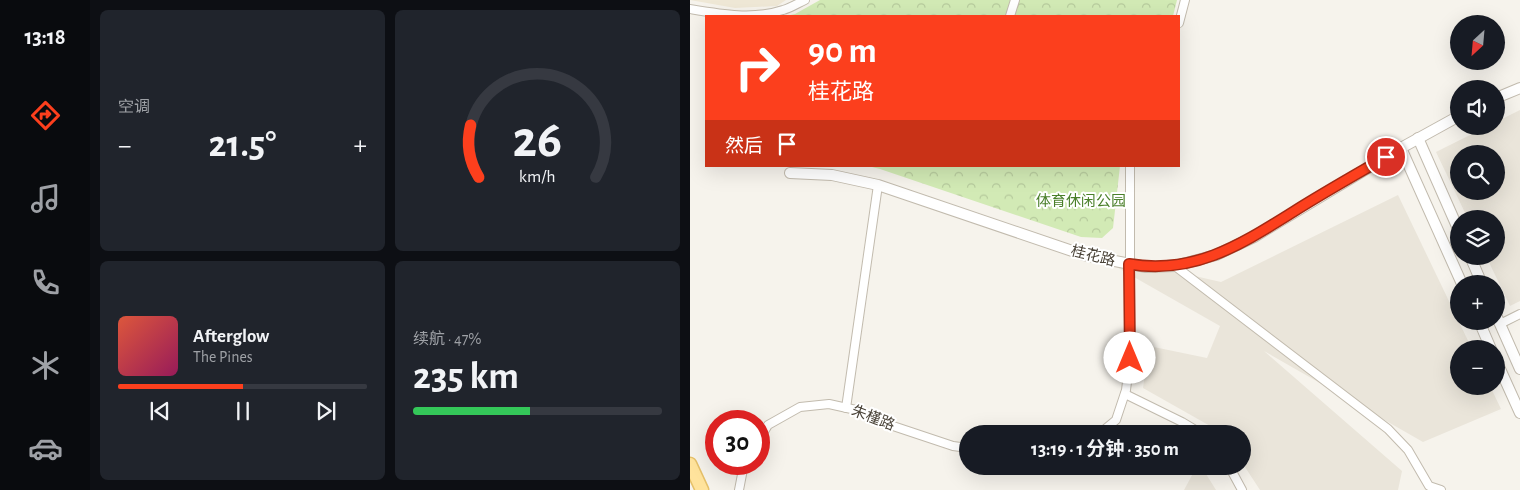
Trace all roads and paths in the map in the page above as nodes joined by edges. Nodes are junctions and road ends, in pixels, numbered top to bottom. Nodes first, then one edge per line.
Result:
1 (805, 0) edge
2 (1015, 0) edge
3 (1185, 0) edge
4 (690, 9) edge
5 (1010, 15) edge
6 (1180, 19) edge
7 (1520, 88) edge
8 (1505, 94) edge
9 (1450, 121) edge
10 (1418, 138) junction
11 (1401, 148) junction
12 (1130, 167) edge
13 (790, 172) dead end
14 (878, 185) junction
15 (1450, 211) edge
16 (1129, 264) junction
17 (1176, 266) junction
18 (1458, 275) edge
19 (1520, 314) edge
20 (1505, 317) edge
21 (1503, 330) edge
22 (1520, 369) edge
23 (1505, 380) edge
24 (1125, 394) junction
25 (846, 408) junction
26 (1520, 413) edge
27 (770, 424) edge
28 (1110, 425) edge
29 (1187, 425) edge
30 (959, 447) edge
31 (690, 464) edge
32 (741, 475) edge
33 (1234, 475) edge
34 (1428, 488) edge
35 (702, 490) edge
36 (738, 490) edge
37 (1242, 490) edge
38 (1441, 490) edge

1 - 4 street
2 - 5 street
3 - 6 street
7 - 8 street
9 - 10 street, 桂花路
10 - 11 street, 桂花路
10 - 15 street
11 - 17 street, 桂花路
11 - 18 street
12 - 16 street
13 - 14 street, 桂花路
14 - 16 street, 桂花路
14 - 25 street
16 - 17 street, 桂花路
16 - 24 street
17 - 34 street
19 - 20 street
21 - 22 street
23 - 26 street
24 - 28 street
24 - 29 street
25 - 27 street, 朱槿路
25 - 30 street, 朱槿路
31 - 35 main road
32 - 36 street
33 - 37 street
34 - 38 street

